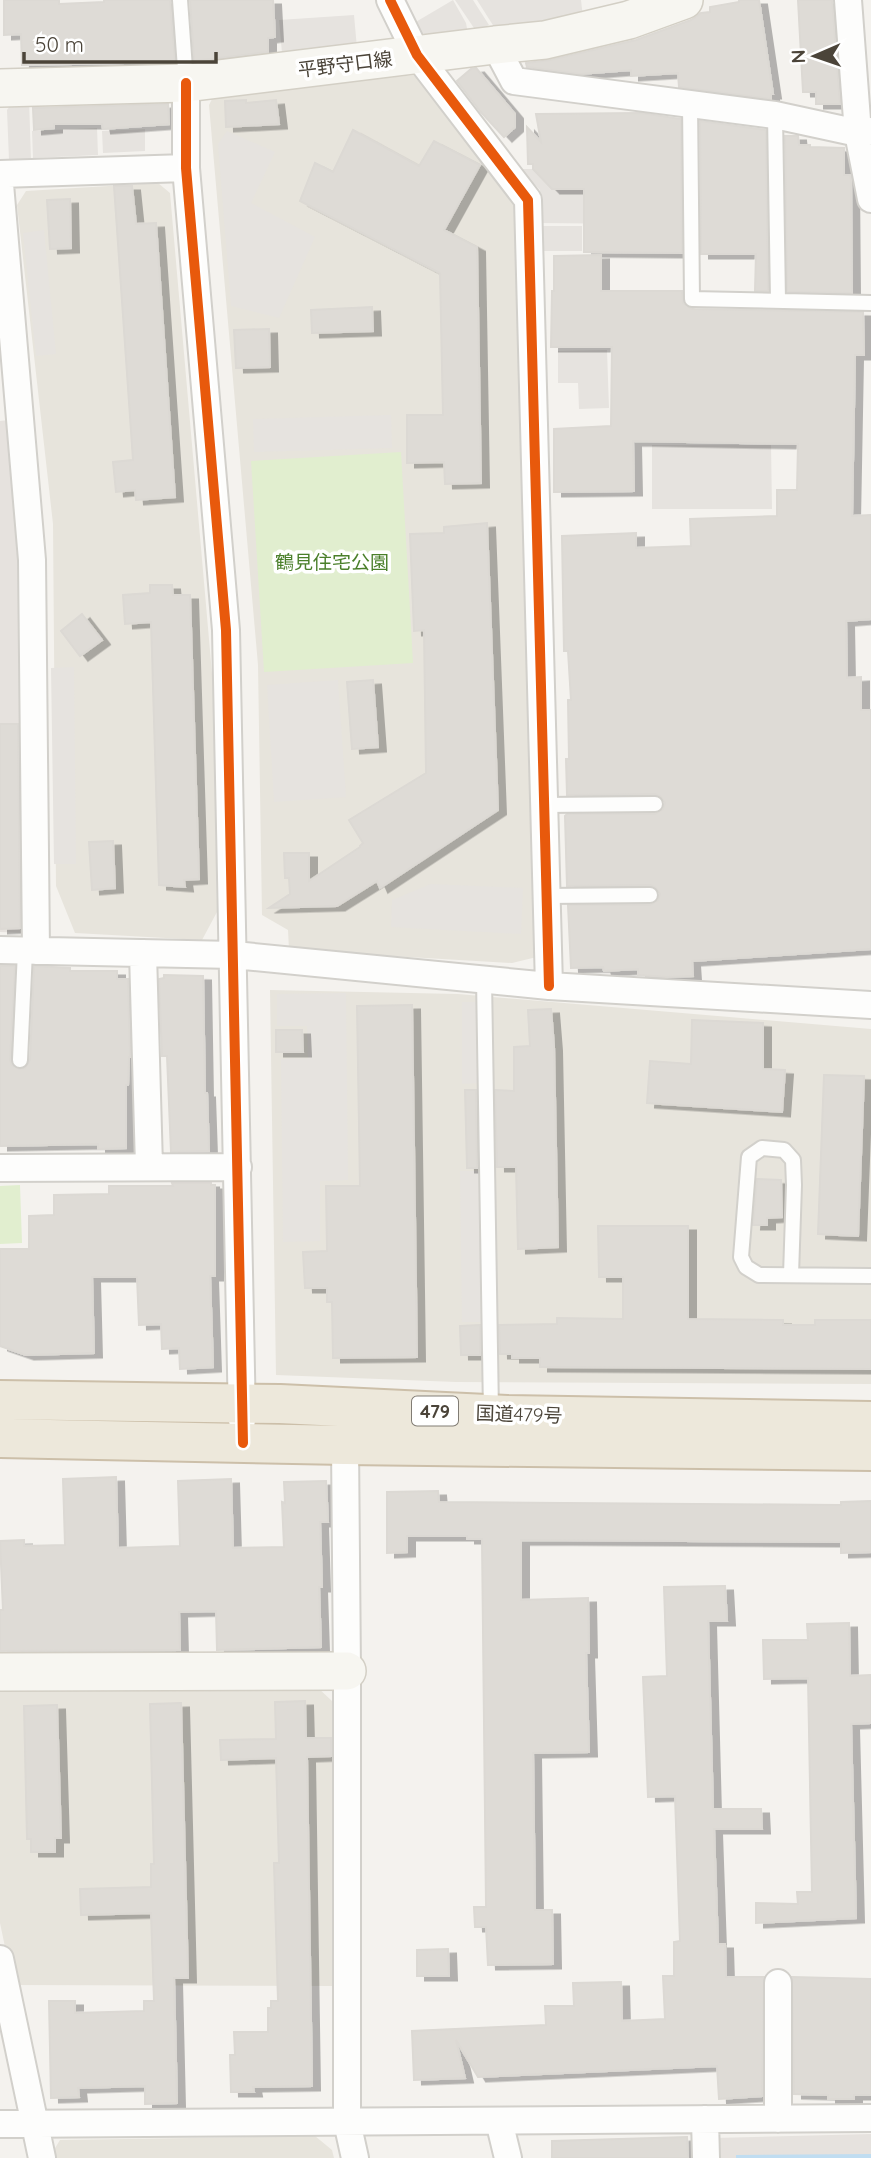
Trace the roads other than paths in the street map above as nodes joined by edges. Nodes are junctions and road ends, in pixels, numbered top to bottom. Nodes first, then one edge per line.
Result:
1 (180, 0) edge
2 (390, 0) edge
3 (684, 0) edge
4 (848, 0) edge
5 (495, 45) junction
6 (417, 55) junction
7 (186, 83) junction
8 (0, 88) edge
9 (690, 104) junction
10 (775, 115) junction
11 (865, 132) edge
12 (186, 168) junction
13 (0, 174) edge
14 (0, 184) edge
15 (871, 199) edge
16 (778, 300) junction
17 (871, 303) edge
18 (544, 804) junction
19 (655, 804) dead end
20 (650, 895) dead end
21 (547, 896) junction
22 (20, 951) edge
23 (143, 953) junction
24 (234, 955) junction
25 (484, 979) junction
26 (549, 986) junction
27 (871, 1005) edge
28 (20, 1060) dead end
29 (149, 1167) junction
30 (237, 1167) junction
31 (0, 1168) edge
32 (792, 1275) junction
33 (871, 1276) edge
34 (0, 1401) edge
35 (242, 1404) junction
36 (491, 1414) junction
37 (871, 1421) edge
38 (0, 1438) edge
39 (243, 1443) junction
40 (345, 1445) junction
41 (871, 1451) edge
42 (347, 1671) junction
43 (0, 1672) edge
44 (0, 1959) edge
45 (778, 1983) dead end
46 (871, 2118) edge
47 (705, 2119) junction
48 (778, 2119) junction
49 (499, 2121) junction
50 (347, 2122) junction
51 (0, 2124) edge
52 (35, 2124) junction
53 (42, 2158) edge
54 (355, 2158) edge
55 (508, 2158) edge
56 (706, 2158) edge

1 - 7 lane
2 - 6 street
3 - 5 main road, 平野守口線
4 - 11 street
5 - 6 main road, 平野守口線
5 - 9 street
6 - 7 main road, 平野守口線
6 - 18 street
7 - 8 main road, 平野守口線
7 - 12 street
9 - 10 street
9 - 16 lane
10 - 11 street
10 - 16 lane
11 - 15 street
12 - 13 street
12 - 24 street
14 - 22 street
16 - 17 lane
18 - 19 lane
18 - 21 street
20 - 21 lane
21 - 26 street
22 - 23 street
22 - 28 lane
23 - 24 street
23 - 29 street
24 - 25 street
24 - 30 street
25 - 26 street
25 - 36 lane
26 - 27 street
29 - 30 street
29 - 31 street
30 - 35 street
32 - 32 lane
32 - 33 lane
34 - 35 highway, 国道479号 / 479
35 - 36 highway, 国道479号 / 479
35 - 39 street
36 - 37 highway, 国道479号 / 479
38 - 39 highway, 国道479号 / 479
39 - 40 highway, 国道479号 / 479
40 - 41 highway, 国道479号 / 479
40 - 42 street
42 - 43 main road
42 - 50 street
44 - 52 street
45 - 48 street
46 - 48 street
47 - 48 street
47 - 49 street
47 - 56 street
49 - 50 street
49 - 55 street
50 - 52 street
50 - 54 street
51 - 52 street
52 - 53 street

